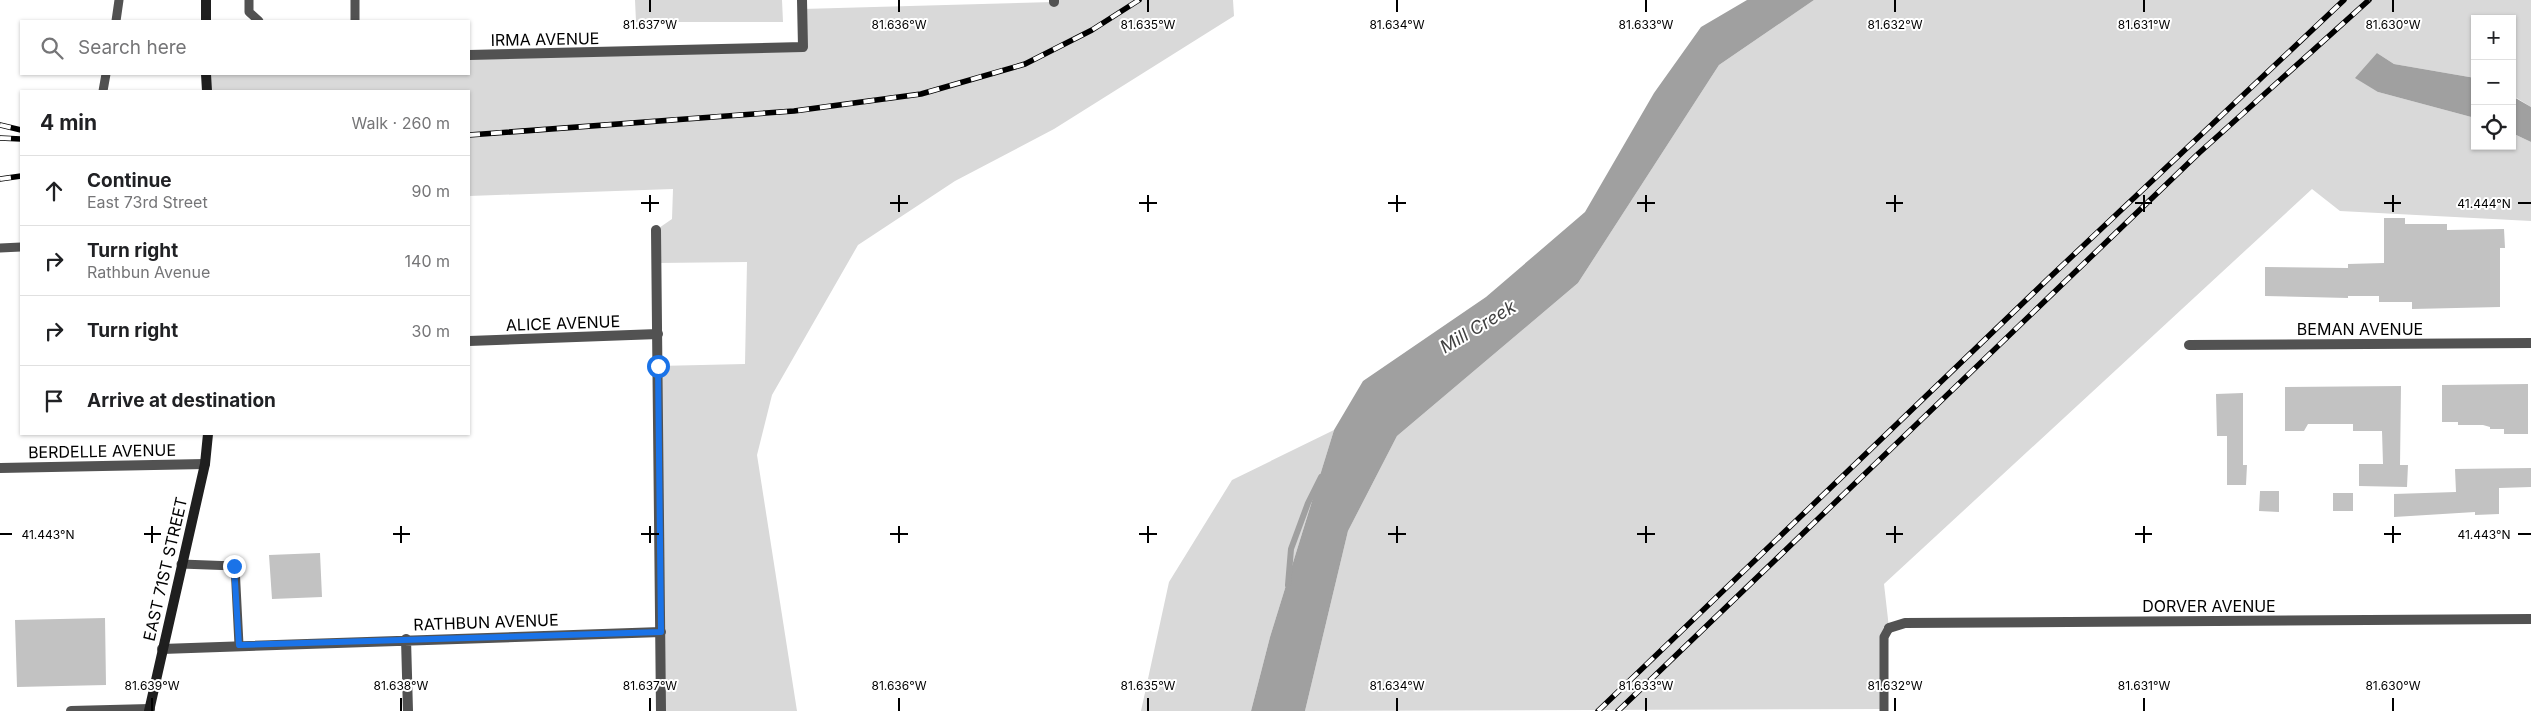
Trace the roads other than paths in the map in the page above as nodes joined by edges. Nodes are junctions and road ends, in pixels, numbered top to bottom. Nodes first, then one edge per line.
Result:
1 (120, 0) edge
2 (206, 0) edge
3 (249, 0) edge
4 (355, 0) edge
5 (802, 0) edge
6 (116, 20) edge
7 (206, 20) edge
8 (258, 20) edge
9 (356, 20) edge
10 (470, 56) edge
11 (106, 75) edge
12 (206, 75) edge
13 (103, 90) edge
14 (206, 90) edge
15 (656, 230) dead end
16 (20, 247) edge
17 (0, 248) edge
18 (658, 334) junction
19 (470, 341) edge
20 (2531, 343) edge
21 (2189, 345) dead end
22 (208, 435) edge
23 (205, 464) junction
24 (0, 468) edge
25 (181, 564) junction
26 (2531, 619) edge
27 (1888, 628) joint
28 (661, 632) junction
29 (406, 639) junction
30 (239, 645) junction
31 (162, 649) junction
32 (150, 710) edge
33 (71, 711) edge
34 (408, 711) edge
35 (661, 711) edge
36 (1884, 711) edge

1 - 6 lane
2 - 7 main road
3 - 8 lane
4 - 9 lane
5 - 10 street, IRMA AVENUE
11 - 13 lane
12 - 14 main road
15 - 18 street
16 - 17 lane
18 - 19 street, ALICE AVENUE
18 - 28 street
20 - 21 street, BEMAN AVENUE
22 - 23 main road, EAST 71ST STREET
23 - 24 street, BERDELLE AVENUE
23 - 25 main road, EAST 71ST STREET
25 - 30 lane
25 - 31 main road, EAST 71ST STREET
26 - 27 street, DORVER AVENUE
27 - 36 lane
28 - 29 street, RATHBUN AVENUE
28 - 35 street
29 - 30 street, RATHBUN AVENUE
29 - 34 street
30 - 31 street, RATHBUN AVENUE
31 - 32 main road, EAST 71ST STREET
32 - 33 street

